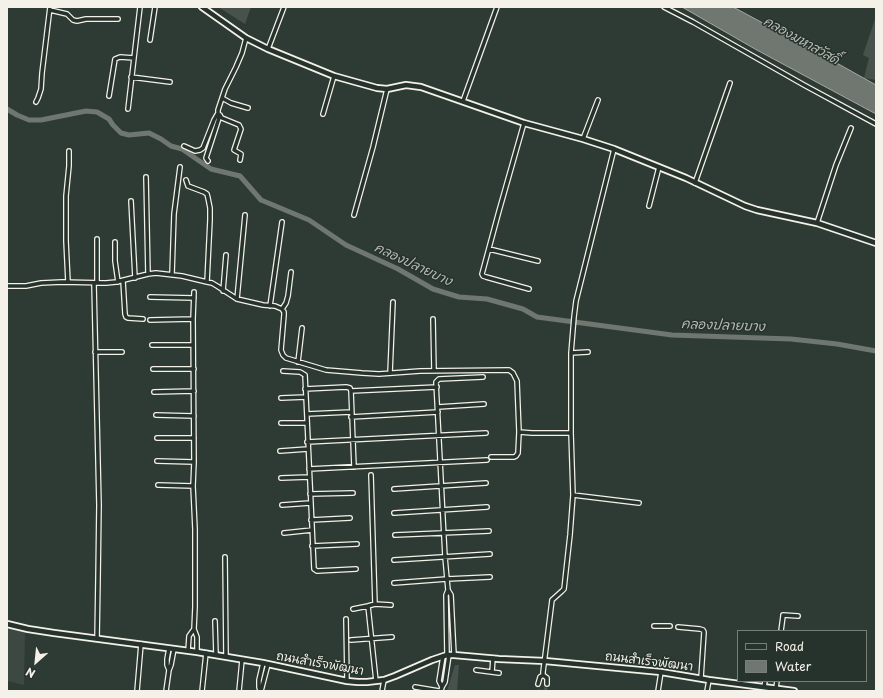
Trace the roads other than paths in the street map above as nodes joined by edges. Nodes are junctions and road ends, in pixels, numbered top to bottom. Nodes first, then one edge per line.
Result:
1 (140, 7) edge
2 (155, 7) edge
3 (202, 7) edge
4 (284, 7) edge
5 (497, 7) edge
6 (664, 7) edge
7 (50, 8) edge
8 (118, 19) dead end
9 (246, 38) junction
10 (150, 40) dead end
11 (268, 49) junction
12 (134, 58) junction
13 (334, 76) junction
14 (131, 77) junction
15 (170, 82) dead end
16 (730, 83) dead end
17 (387, 89) junction
18 (109, 96) dead end
19 (222, 98) junction
20 (598, 100) dead end
21 (463, 101) junction
22 (36, 102) dead end
23 (248, 108) dead end
24 (128, 109) dead end
25 (219, 114) junction
26 (322, 114) dead end
27 (524, 123) junction
28 (876, 124) edge
29 (852, 128) dead end
30 (583, 139) junction
31 (184, 146) dead end
32 (614, 149) junction
33 (69, 151) dead end
34 (240, 160) dead end
35 (208, 161) dead end
36 (180, 167) dead end
37 (659, 167) junction
38 (146, 177) dead end
39 (186, 180) dead end
40 (695, 183) junction
41 (131, 201) dead end
42 (649, 206) dead end
43 (245, 215) dead end
44 (354, 215) dead end
45 (282, 222) dead end
46 (817, 223) junction
47 (97, 239) dead end
48 (115, 242) dead end
49 (876, 243) edge
50 (489, 249) junction
51 (226, 255) dead end
52 (538, 261) dead end
53 (291, 272) dead end
54 (148, 274) junction
55 (172, 274) junction
56 (135, 278) junction
57 (123, 281) junction
58 (68, 282) junction
59 (118, 282) junction
60 (207, 282) junction
61 (95, 284) junction
62 (7, 286) edge
63 (529, 289) dead end
64 (224, 291) junction
65 (194, 292) dead end
66 (150, 297) dead end
67 (194, 298) junction
68 (237, 299) junction
69 (393, 302) dead end
70 (270, 306) junction
71 (282, 309) junction
72 (143, 319) dead end
73 (193, 319) junction
74 (433, 319) dead end
75 (150, 320) dead end
76 (302, 328) dead end
77 (152, 345) dead end
78 (193, 345) junction
79 (95, 352) junction
80 (122, 352) dead end
81 (588, 352) dead end
82 (571, 353) junction
83 (298, 362) junction
84 (194, 368) junction
85 (153, 369) dead end
86 (283, 371) dead end
87 (434, 371) junction
88 (390, 373) junction
89 (483, 377) dead end
90 (437, 387) junction
91 (305, 389) junction
92 (194, 391) junction
93 (351, 391) junction
94 (154, 392) dead end
95 (306, 397) junction
96 (281, 398) dead end
97 (484, 404) dead end
98 (438, 407) junction
99 (351, 412) junction
100 (438, 412) junction
101 (307, 414) junction
102 (156, 415) dead end
103 (194, 416) junction
104 (352, 416) junction
105 (307, 422) junction
106 (281, 423) dead end
107 (519, 432) junction
108 (486, 433) dead end
109 (571, 433) junction
110 (439, 435) junction
111 (157, 438) dead end
112 (194, 438) junction
113 (353, 440) junction
114 (307, 442) junction
115 (308, 449) junction
116 (280, 451) dead end
117 (491, 457) dead end
118 (487, 460) dead end
119 (157, 461) dead end
120 (194, 462) junction
121 (440, 462) junction
122 (354, 467) junction
123 (309, 469) junction
124 (372, 475) dead end
125 (309, 477) junction
126 (281, 478) dead end
127 (486, 484) dead end
128 (158, 485) dead end
129 (193, 486) junction
130 (442, 486) junction
131 (394, 489) dead end
132 (353, 493) dead end
133 (310, 494) junction
134 (573, 495) junction
135 (310, 503) junction
136 (639, 503) dead end
137 (282, 505) dead end
138 (487, 507) dead end
139 (443, 509) junction
140 (394, 513) dead end
141 (350, 518) dead end
142 (311, 520) junction
143 (312, 530) junction
144 (488, 531) dead end
145 (284, 533) dead end
146 (444, 533) junction
147 (395, 535) dead end
148 (357, 544) dead end
149 (312, 546) junction
150 (490, 554) dead end
151 (445, 556) junction
152 (226, 557) dead end
153 (394, 560) dead end
154 (356, 569) dead end
155 (490, 577) dead end
156 (447, 579) junction
157 (394, 584) dead end
158 (448, 590) junction
159 (375, 604) junction
160 (391, 605) dead end
161 (368, 606) junction
162 (353, 609) dead end
163 (446, 615) junction
164 (452, 615) junction
165 (798, 616) dead end
166 (346, 619) dead end
167 (215, 621) dead end
168 (7, 624) edge
169 (654, 626) dead end
170 (670, 626) tunnel mouth
171 (678, 627) tunnel mouth
172 (194, 629) junction
173 (781, 630) edge
174 (392, 637) dead end
175 (96, 639) junction
176 (371, 639) junction
177 (351, 640) dead end
178 (141, 644) junction
179 (172, 648) junction
180 (188, 651) junction
181 (197, 652) junction
182 (206, 653) junction
183 (216, 655) junction
184 (448, 655) junction
185 (226, 657) junction
186 (242, 660) junction
187 (492, 663) junction
188 (544, 663) junction
189 (265, 664) junction
190 (476, 670) dead end
191 (492, 672) junction
192 (661, 672) junction
193 (499, 673) dead end
194 (543, 674) junction
195 (701, 678) junction
196 (347, 680) junction
197 (384, 680) junction
198 (709, 680) junction
199 (376, 681) junction
200 (765, 682) edge
201 (776, 682) edge
202 (538, 684) tunnel mouth
203 (547, 684) tunnel mouth
204 (415, 687) dead end
205 (764, 687) junction
206 (776, 688) junction
207 (440, 690) edge
208 (137, 691) edge
209 (166, 691) edge
210 (202, 691) edge
211 (239, 691) edge
212 (260, 691) edge
213 (382, 691) edge
214 (658, 691) edge
215 (707, 691) edge
216 (794, 691) edge

1 - 12 street
2 - 10 street
3 - 9 street
4 - 11 street
5 - 21 street
6 - 28 street
7 - 8 street
7 - 22 street
9 - 11 street
9 - 19 street
11 - 13 street
12 - 14 street
12 - 18 street
13 - 17 street
13 - 26 street
14 - 15 street
14 - 24 street
16 - 40 street
17 - 21 street
17 - 44 street
19 - 23 street
19 - 25 street
20 - 30 street
21 - 27 street
25 - 31 street
25 - 34 street
25 - 35 street
27 - 30 street
27 - 50 street
29 - 46 street
30 - 32 street
32 - 37 street
32 - 82 street
33 - 58 street
36 - 55 street
37 - 40 street
37 - 42 street
38 - 54 street
39 - 60 street
40 - 46 street
41 - 56 street
43 - 68 street
45 - 70 street
46 - 49 street
47 - 61 street
48 - 59 street
50 - 52 street
50 - 63 street
51 - 64 street
53 - 71 street
54 - 55 street
54 - 56 street
55 - 60 street
56 - 57 street
57 - 59 street
57 - 72 street
58 - 61 street
58 - 62 street
59 - 61 street
60 - 64 street
61 - 79 street
64 - 68 street
65 - 67 street
66 - 67 street
67 - 73 street
68 - 70 street
69 - 88 street
70 - 71 street
71 - 83 street
73 - 75 street
73 - 78 street
74 - 87 street
76 - 83 street
77 - 78 street
78 - 84 street
79 - 80 street
79 - 175 street
81 - 82 street
82 - 109 street
83 - 88 street
84 - 85 street
84 - 92 street
86 - 91 street
87 - 88 street
87 - 107 street
89 - 90 street
90 - 93 street
90 - 98 street
91 - 93 street
91 - 95 street
92 - 94 street
92 - 103 street
93 - 99 street
95 - 96 street
95 - 101 street
97 - 98 street
98 - 100 street
99 - 101 street
99 - 104 street
100 - 104 street
100 - 110 street
101 - 105 street
102 - 103 street
103 - 112 street
104 - 113 street
105 - 106 street
105 - 114 street
107 - 109 street
107 - 117 street
108 - 110 street
109 - 134 street
110 - 113 street
110 - 121 street
111 - 112 street
112 - 120 street
113 - 114 street
113 - 122 street
114 - 115 street
115 - 116 street
115 - 123 street
118 - 121 street
119 - 120 street
120 - 129 street
121 - 122 street
121 - 130 street
122 - 123 street
123 - 125 street
124 - 159 street
125 - 126 street
125 - 133 street
127 - 130 street
128 - 129 street
129 - 172 street
130 - 131 street
130 - 139 street
132 - 133 street
133 - 135 street
134 - 136 street
134 - 188 street
135 - 137 street
135 - 142 street
138 - 139 street
139 - 140 street
139 - 146 street
141 - 142 street
142 - 143 street
143 - 145 street
143 - 149 street
144 - 146 street
146 - 147 street
146 - 151 street
148 - 149 street
149 - 154 street
150 - 151 street
151 - 153 street
151 - 156 street
152 - 185 street
155 - 156 street
156 - 157 street
156 - 158 street
158 - 163 street
158 - 164 street
159 - 160 street
159 - 161 street
161 - 162 street
161 - 176 street
163 - 164 street
163 - 184 street
164 - 184 street
165 - 173 street
166 - 196 street
167 - 183 street
168 - 175 street, ถนนสำเร็จพัฒนา
169 - 170 street
171 - 195 street
172 - 180 street
172 - 181 street
174 - 176 street
175 - 178 street, ถนนสำเร็จพัฒนา
176 - 177 street
176 - 199 street
178 - 179 street, ถนนสำเร็จพัฒนา
178 - 208 street
179 - 180 street, ถนนสำเร็จพัฒนา
179 - 209 street
180 - 181 street, ถนนสำเร็จพัฒนา
181 - 182 street, ถนนสำเร็จพัฒนา
182 - 183 street, ถนนสำเร็จพัฒนา
182 - 210 street
183 - 185 street, ถนนสำเร็จพัฒนา
184 - 187 street, ถนนสำเร็จพัฒนา
184 - 197 street, ถนนสำเร็จพัฒนา
184 - 207 street
184 - 207 street
185 - 186 street, ถนนสำเร็จพัฒนา
186 - 189 street, ถนนสำเร็จพัฒนา
186 - 211 street
187 - 188 street, ถนนสำเร็จพัฒนา
187 - 191 street
188 - 192 street, ถนนสำเร็จพัฒนา
188 - 194 street
189 - 196 street, ถนนสำเร็จพัฒนา
189 - 212 street
190 - 191 street
191 - 193 street
192 - 195 street, ถนนสำเร็จพัฒนา
192 - 214 street
194 - 202 street
194 - 203 street
195 - 198 street, ถนนสำเร็จพัฒนา
196 - 199 street, ถนนสำเร็จพัฒนา
197 - 199 street, ถนนสำเร็จพัฒนา
197 - 213 street
198 - 205 street, ถนนสำเร็จพัฒนา
198 - 215 street
200 - 205 street
201 - 206 street
204 - 207 street
205 - 206 street, ถนนสำเร็จพัฒนา
206 - 216 street, ถนนสำเร็จพัฒนา

